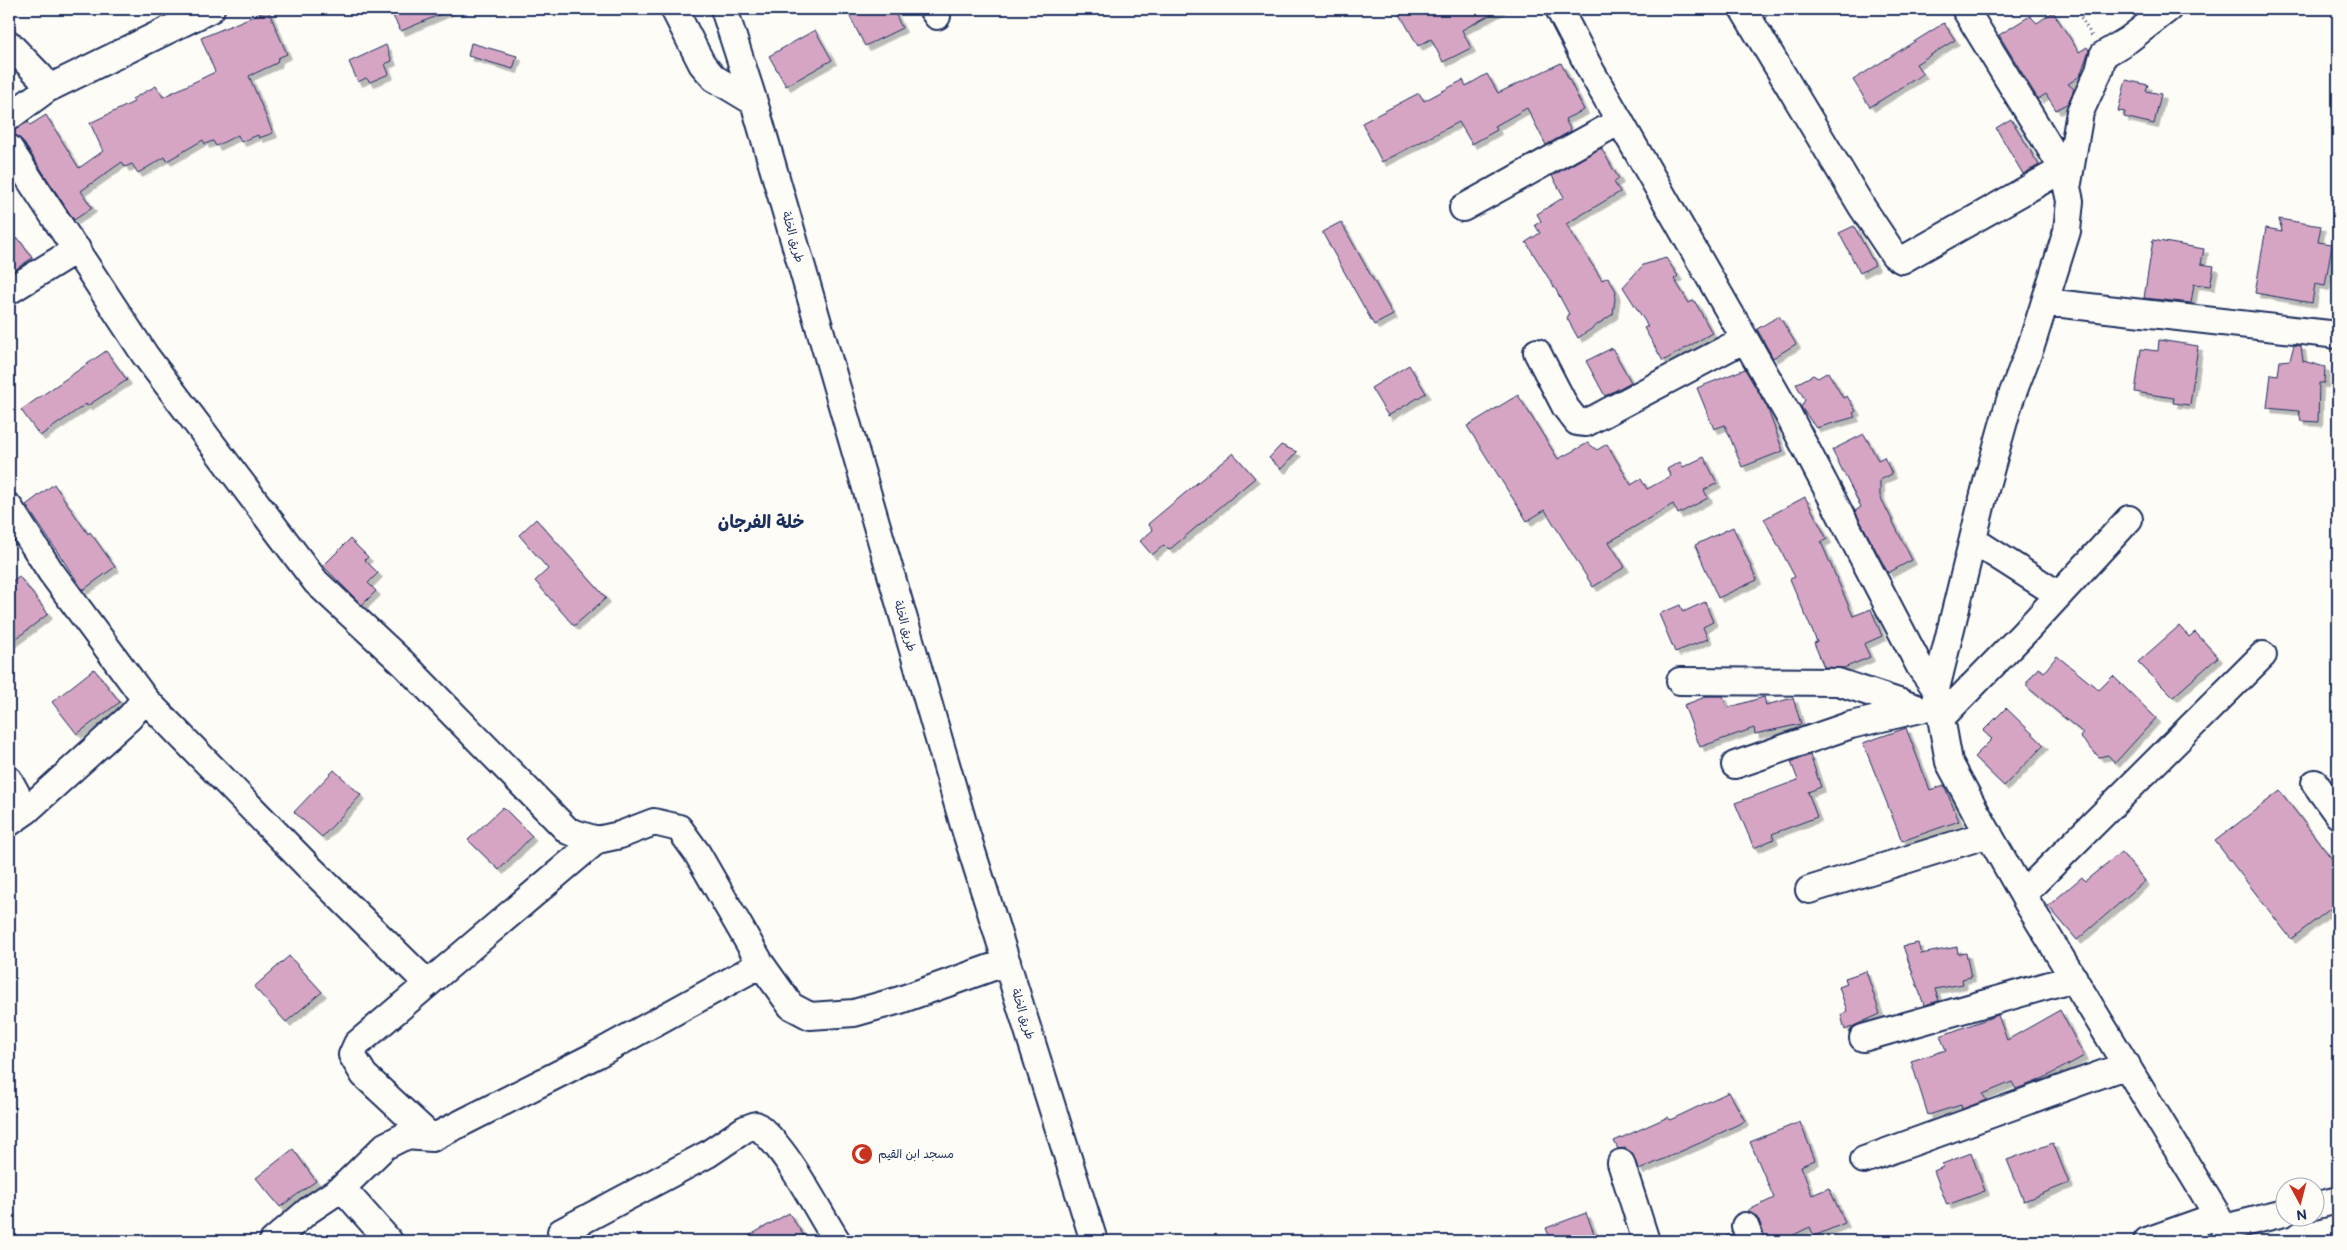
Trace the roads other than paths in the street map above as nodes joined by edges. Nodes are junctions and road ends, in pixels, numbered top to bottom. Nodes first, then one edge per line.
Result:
1 (211, 9) edge
2 (674, 9) edge
3 (724, 9) edge
4 (1559, 9) edge
5 (1744, 9) edge
6 (1965, 9) edge
7 (2168, 9) edge
8 (9, 44) edge
9 (47, 89) junction
10 (754, 102) junction
11 (9, 117) edge
12 (1620, 121) junction
13 (9, 148) edge
14 (2066, 177) junction
15 (1463, 208) dead end
16 (76, 249) junction
17 (9, 291) edge
18 (2045, 302) junction
19 (2338, 336) edge
20 (1745, 339) junction
21 (1537, 352) dead end
22 (9, 507) edge
23 (2129, 519) dead end
24 (1972, 540) junction
25 (2059, 595) junction
26 (2263, 655) dead end
27 (1680, 681) dead end
28 (145, 699) junction
29 (1934, 705) junction
30 (1735, 765) dead end
31 (9, 780) edge
32 (2315, 783) dead end
33 (2338, 815) edge
34 (17, 817) edge
35 (1989, 834) junction
36 (597, 840) junction
37 (1809, 890) dead end
38 (2023, 894) junction
39 (1007, 962) junction
40 (761, 964) junction
41 (2074, 978) junction
42 (427, 983) junction
43 (1863, 1038) dead end
44 (2127, 1065) junction
45 (432, 1138) junction
46 (1864, 1160) dead end
47 (1621, 1162) dead end
48 (342, 1188) junction
49 (2338, 1200) edge
50 (2324, 1204) edge
51 (2274, 1216) edge
52 (2224, 1228) edge
53 (561, 1232) dead end
54 (273, 1241) edge
55 (389, 1241) edge
56 (838, 1241) edge
57 (1094, 1241) edge
58 (1646, 1241) edge
59 (2147, 1241) edge

1 - 9 street
2 - 10 street
3 - 10 street, طريق الخلة
4 - 12 street
5 - 14 street
6 - 14 street
7 - 14 street
8 - 9 street
9 - 11 street
10 - 39 street, طريق الخلة
12 - 15 street
12 - 20 street
13 - 16 street
14 - 18 street
16 - 17 street
16 - 36 street
18 - 19 street
18 - 24 street
20 - 21 street
20 - 29 street
22 - 28 street
23 - 25 street
24 - 25 street
24 - 29 street
25 - 29 street
26 - 38 street
27 - 29 street
28 - 34 street
28 - 42 street
29 - 30 street
29 - 35 street
31 - 34 street
32 - 33 street
35 - 37 street
35 - 38 street
36 - 40 street
36 - 42 street
38 - 41 street
39 - 40 street
39 - 57 street, طريق الخلة
40 - 45 street
41 - 43 street
41 - 44 street
42 - 45 street
44 - 46 street
44 - 52 street
45 - 48 street
47 - 58 street
48 - 54 street
48 - 55 street
49 - 50 street
51 - 52 street
52 - 59 street
53 - 56 street

